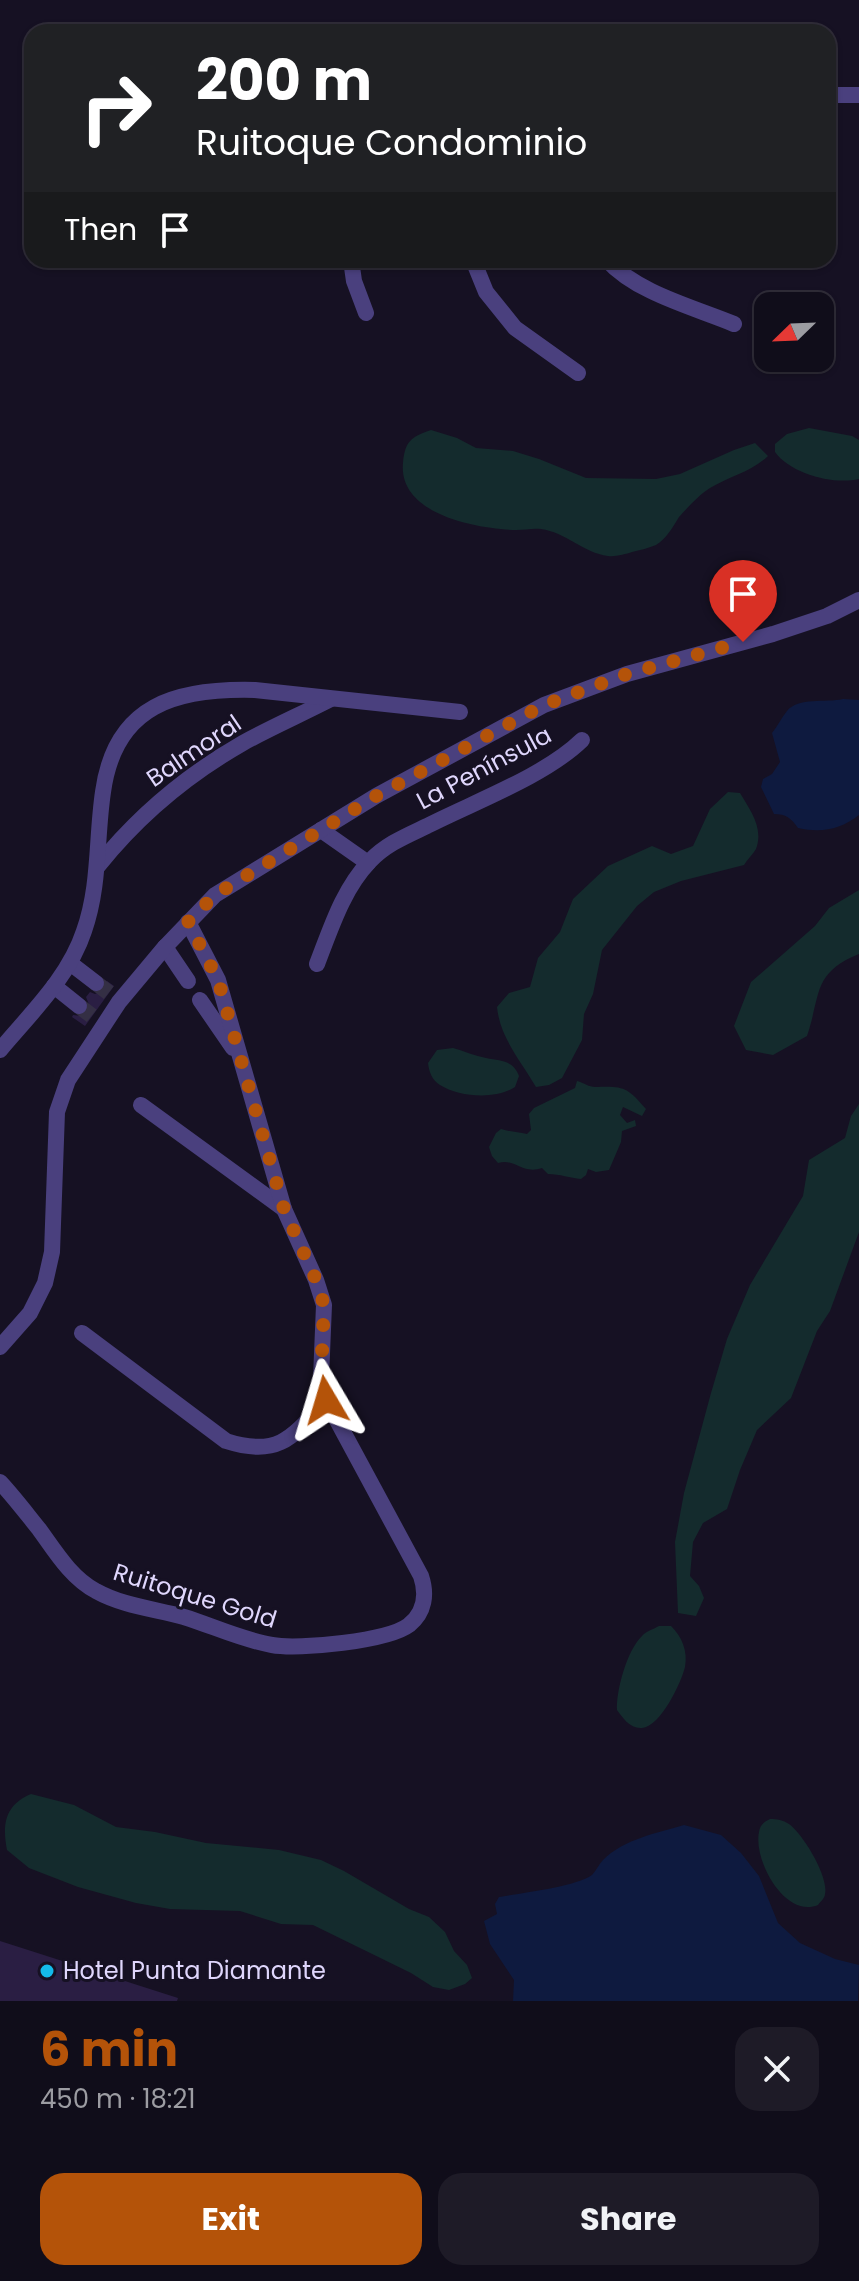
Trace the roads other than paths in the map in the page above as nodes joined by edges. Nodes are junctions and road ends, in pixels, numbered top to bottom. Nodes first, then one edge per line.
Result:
1 (836, 95) edge
2 (859, 95) edge
3 (352, 268) edge
4 (476, 268) edge
5 (614, 268) edge
6 (366, 313) dead end
7 (734, 324) dead end
8 (578, 373) dead end
9 (859, 600) edge
10 (333, 698) junction
11 (460, 712) dead end
12 (582, 740) dead end
13 (321, 830) junction
14 (368, 863) junction
15 (98, 866) junction
16 (188, 922) junction
17 (165, 947) junction
18 (70, 963) junction
19 (317, 964) dead end
20 (188, 981) dead end
21 (54, 986) junction
22 (108, 993) junction
23 (200, 1000) dead end
24 (91, 1016) junction
25 (0, 1050) edge
26 (241, 1060) junction
27 (141, 1105) dead end
28 (284, 1209) junction
29 (82, 1333) dead end
30 (0, 1347) edge
31 (326, 1400) junction
32 (0, 1482) edge

1 - 2 street
3 - 6 street
4 - 8 street
5 - 7 street
9 - 13 street
10 - 11 street, Balmoral
10 - 15 street, Balmoral
10 - 15 street, Balmoral
12 - 14 street, La Península
13 - 14 street
13 - 16 street
14 - 19 street, La Península
15 - 18 street, Balmoral
16 - 17 street
16 - 26 street, Ruitoque Gold
17 - 20 street
17 - 22 street
18 - 21 street, Balmoral
18 - 22 street
21 - 24 street
21 - 25 street, Balmoral
22 - 24 street
23 - 26 street, Ruitoque Gold
24 - 30 street
26 - 28 street, Ruitoque Gold
27 - 28 street, Ruitoque Gold
28 - 31 street, Ruitoque Gold
29 - 31 street
31 - 32 street, Ruitoque Gold

